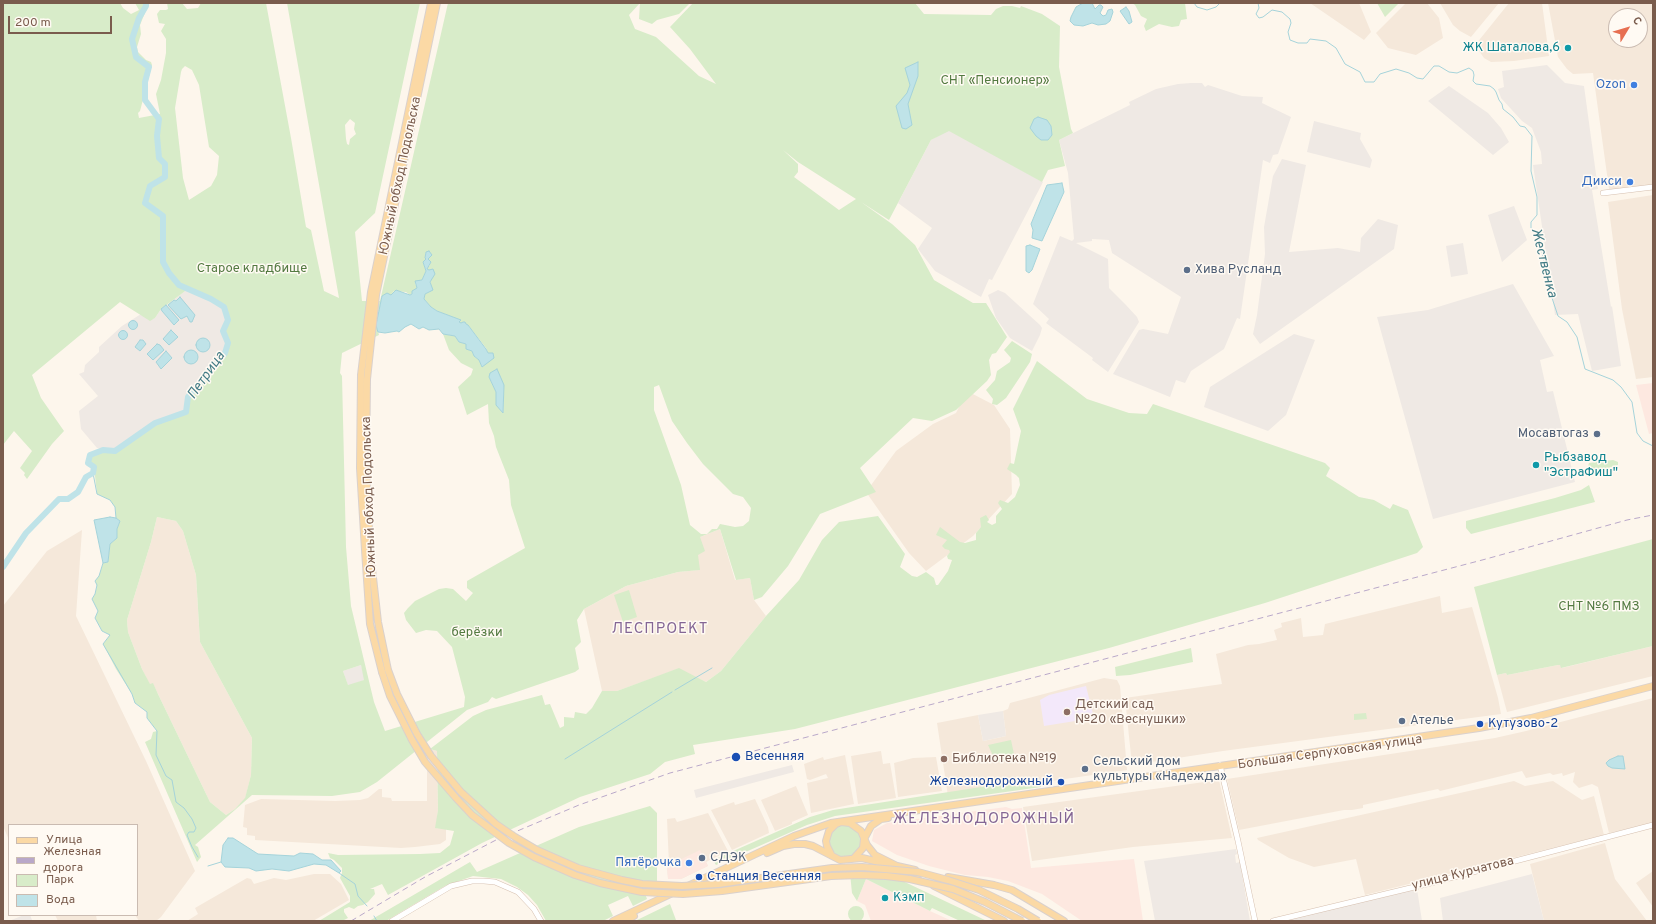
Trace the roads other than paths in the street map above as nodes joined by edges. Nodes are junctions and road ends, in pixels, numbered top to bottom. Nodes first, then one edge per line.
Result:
1 (431, 3) edge
2 (437, 3) edge
3 (1653, 187) edge
4 (1603, 193) dead end
5 (385, 671) junction
6 (1653, 686) edge
7 (1653, 690) edge
8 (1220, 767) junction
9 (841, 822) junction
10 (1653, 825) edge
11 (864, 839) junction
12 (832, 855) junction
13 (854, 858) junction
14 (893, 866) junction
15 (1042, 907) junction
16 (1003, 920) edge
17 (392, 921) edge
18 (541, 921) edge
19 (613, 921) edge
20 (624, 921) edge
21 (1022, 921) edge
22 (1038, 921) edge
23 (1064, 921) edge
24 (1255, 921) edge
25 (1273, 921) edge

1 - 5 main road, Южный обход Подольска
2 - 5 main road, Южный обход Подольска
3 - 4 street
5 - 21 main road, Южный обход Подольска, bridge
5 - 22 main road, Южный обход Подольска, bridge
6 - 8 main road, Большая Серпуховская улица
7 - 8 main road, Большая Серпуховская улица
8 - 9 main road, Большая Серпуховская улица
8 - 11 main road, Большая Серпуховская улица
8 - 24 street
9 - 11 main road
9 - 12 main road
9 - 19 main road, Большая Серпуховская улица
10 - 25 street, улица Курчатова
11 - 13 main road
11 - 14 main road
12 - 13 main road
12 - 20 main road
13 - 14 main road
14 - 15 main road
14 - 16 main road
15 - 16 main road
15 - 23 main road
17 - 18 street

